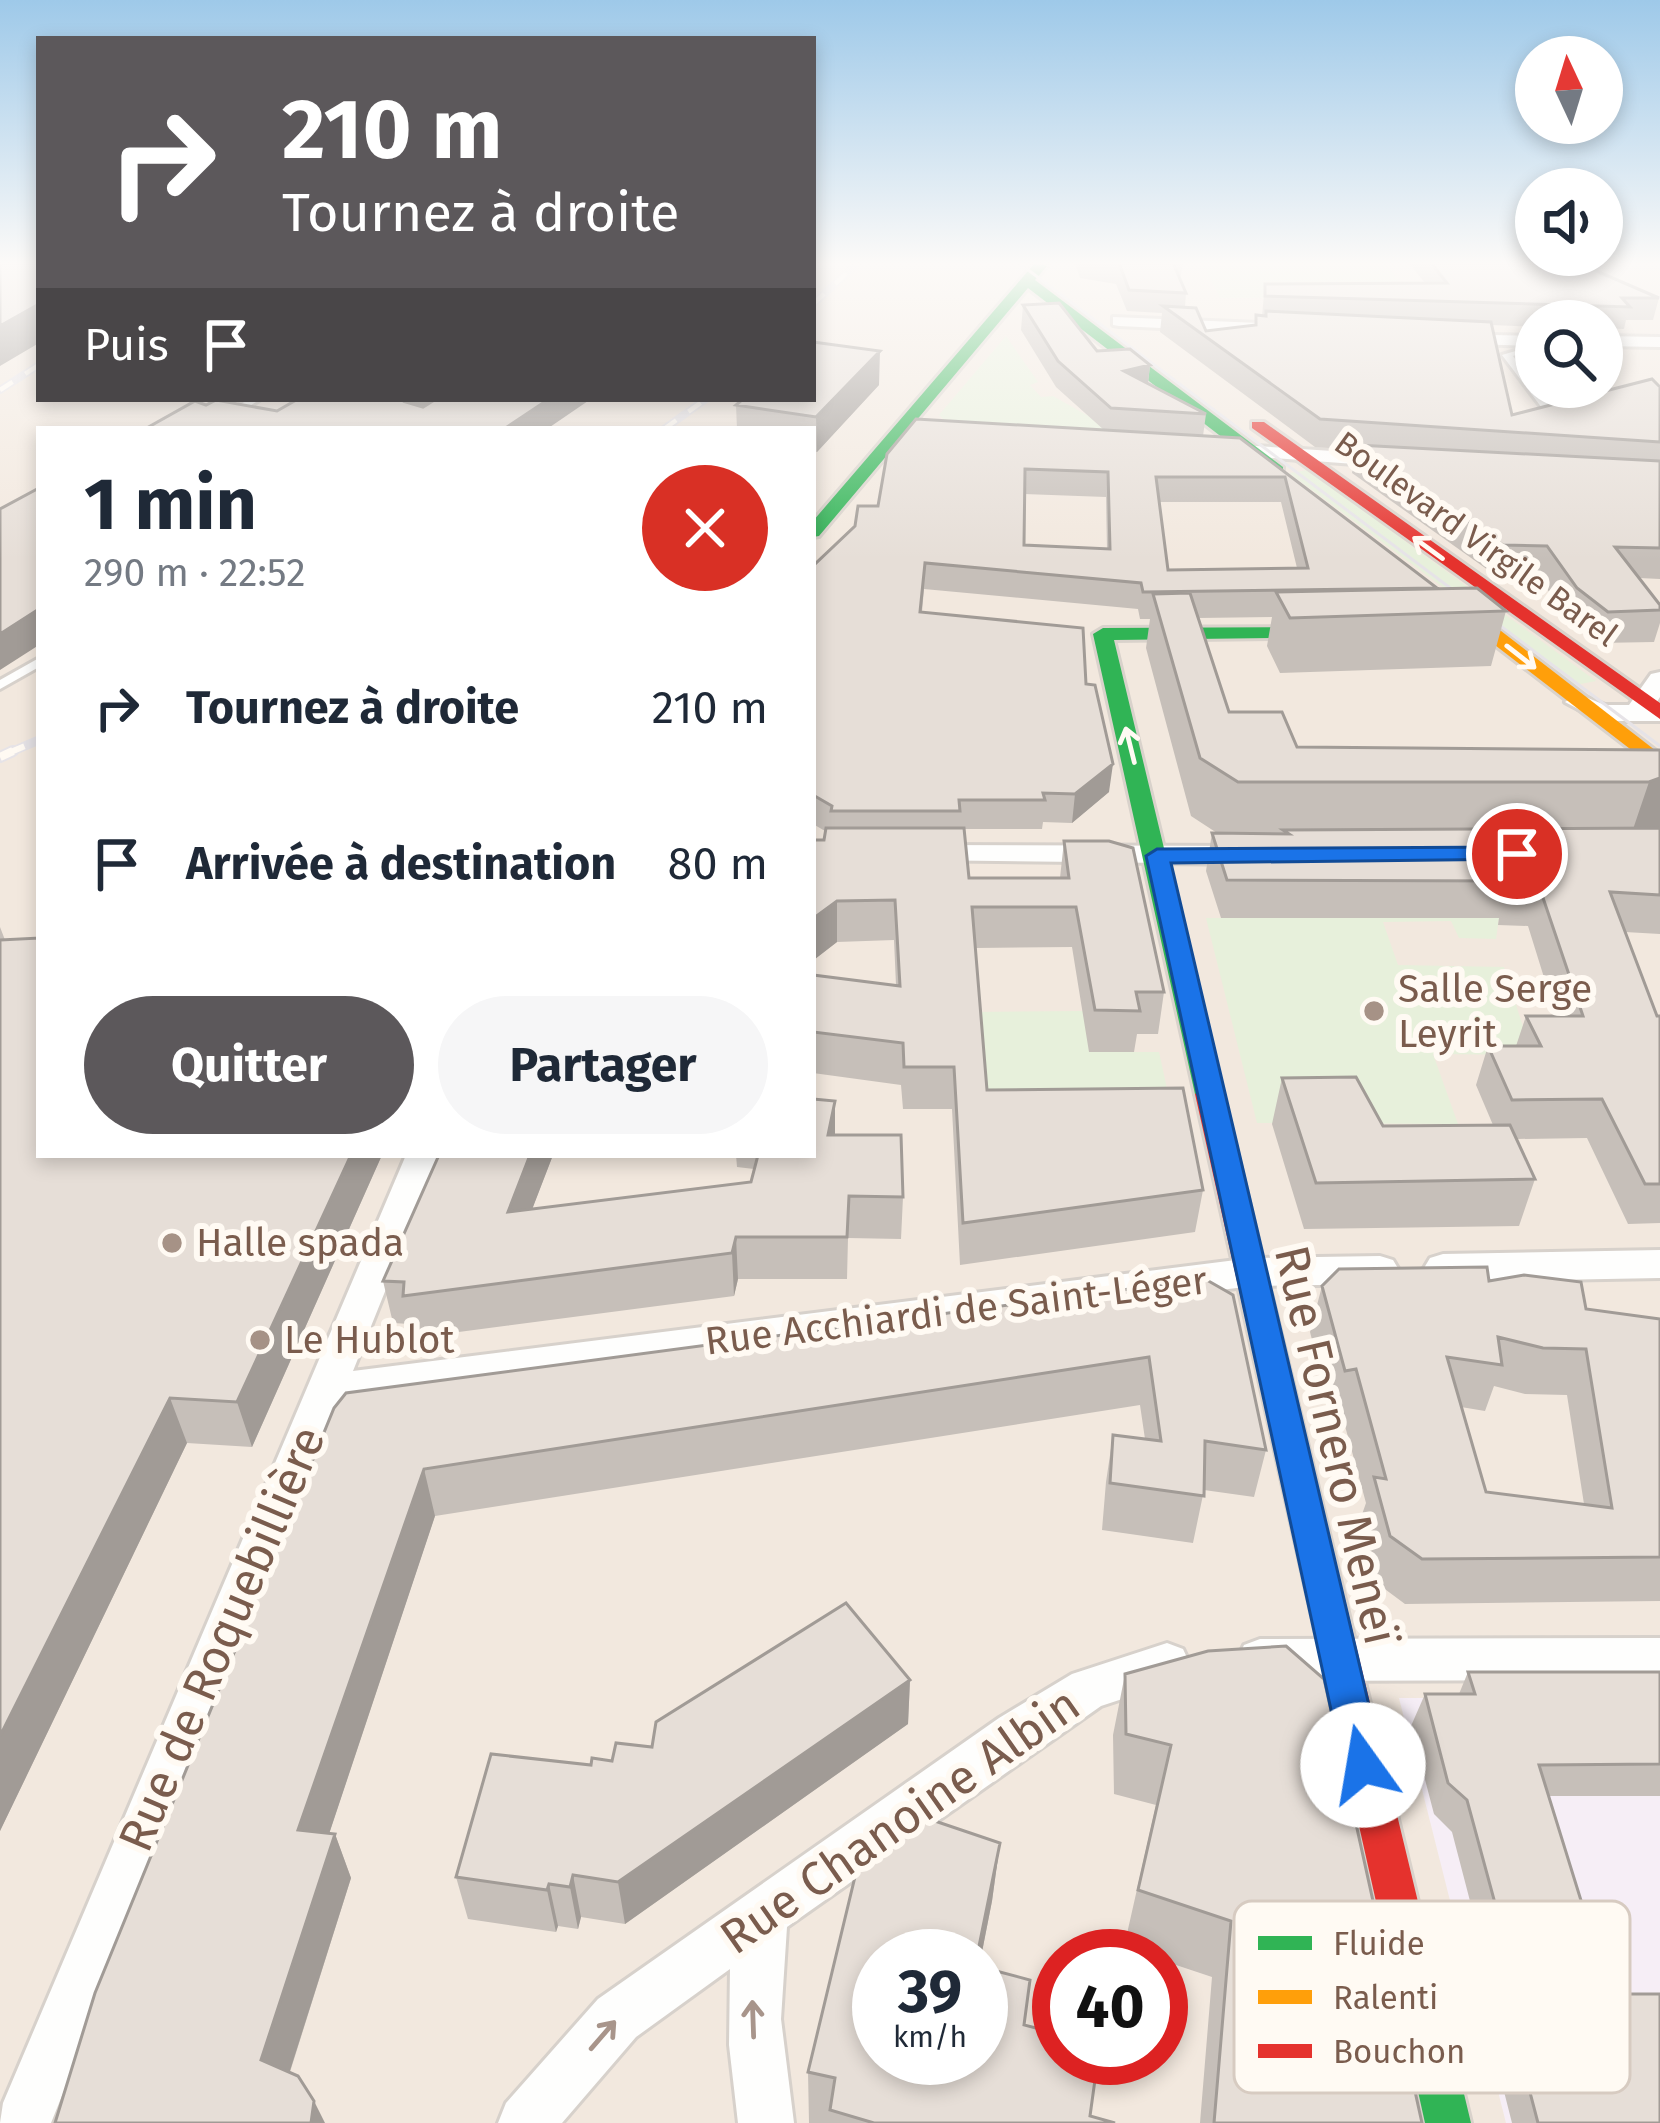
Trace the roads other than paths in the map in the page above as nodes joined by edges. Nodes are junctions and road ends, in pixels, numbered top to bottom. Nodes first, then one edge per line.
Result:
1 (962, 362) edge
2 (1129, 362) edge
3 (1174, 362) edge
4 (251, 402) edge
5 (211, 425) edge
6 (1201, 448) edge
7 (1249, 452) junction
8 (1298, 454) junction
9 (1411, 462) edge
10 (1353, 528) edge
11 (816, 529) edge
12 (1427, 584) edge
13 (1484, 628) junction
14 (1439, 629) edge
15 (1349, 632) edge
16 (36, 664) edge
17 (0, 686) edge
18 (1578, 702) junction
19 (1649, 702) edge
20 (1660, 765) edge
21 (888, 854) edge
22 (1284, 855) edge
23 (1157, 856) junction
24 (422, 1158) edge
25 (1252, 1272) junction
26 (1658, 1273) edge
27 (327, 1388) junction
28 (1338, 1658) junction
29 (1660, 1659) edge
30 (1395, 1901) edge
31 (764, 1916) junction
32 (1441, 2093) edge
33 (23, 2123) edge
34 (526, 2123) edge
35 (766, 2123) edge
36 (1448, 2123) edge

1 - 11 street
2 - 7 street, Boulevard Virgile Barel
3 - 8 street, Boulevard Virgile Barel
4 - 5 lane
6 - 7 street
7 - 8 street
7 - 10 street, Boulevard Virgile Barel
8 - 9 street
19 -> 8 street, Boulevard Virgile Barel
12 - 13 street, Boulevard Virgile Barel
13 - 14 street
13 -> 18 street, Boulevard Virgile Barel
23 -> 15 street, Rue Fornero Meneï
16 - 17 lane
18 - 19 street
18 - 20 street, Boulevard Virgile Barel
21 - 23 street
22 - 23 street
23 - 25 street, Rue Fornero Meneï
24 - 27 street, Rue de Roquebillière
25 - 26 street, Rue Acchiardi de Saint-Léger
25 - 27 street, Rue Acchiardi de Saint-Léger
25 - 28 street, Rue Fornero Meneï
27 - 33 street, Rue de Roquebillière
28 - 29 street, Rue Chanoine Albin
28 - 30 street, Rue Fornero Meneï
28 - 31 street, Rue Chanoine Albin
34 -> 31 street, Rue Chanoine Albin
35 -> 31 street
32 - 36 street, Rue Fornero Meneï

